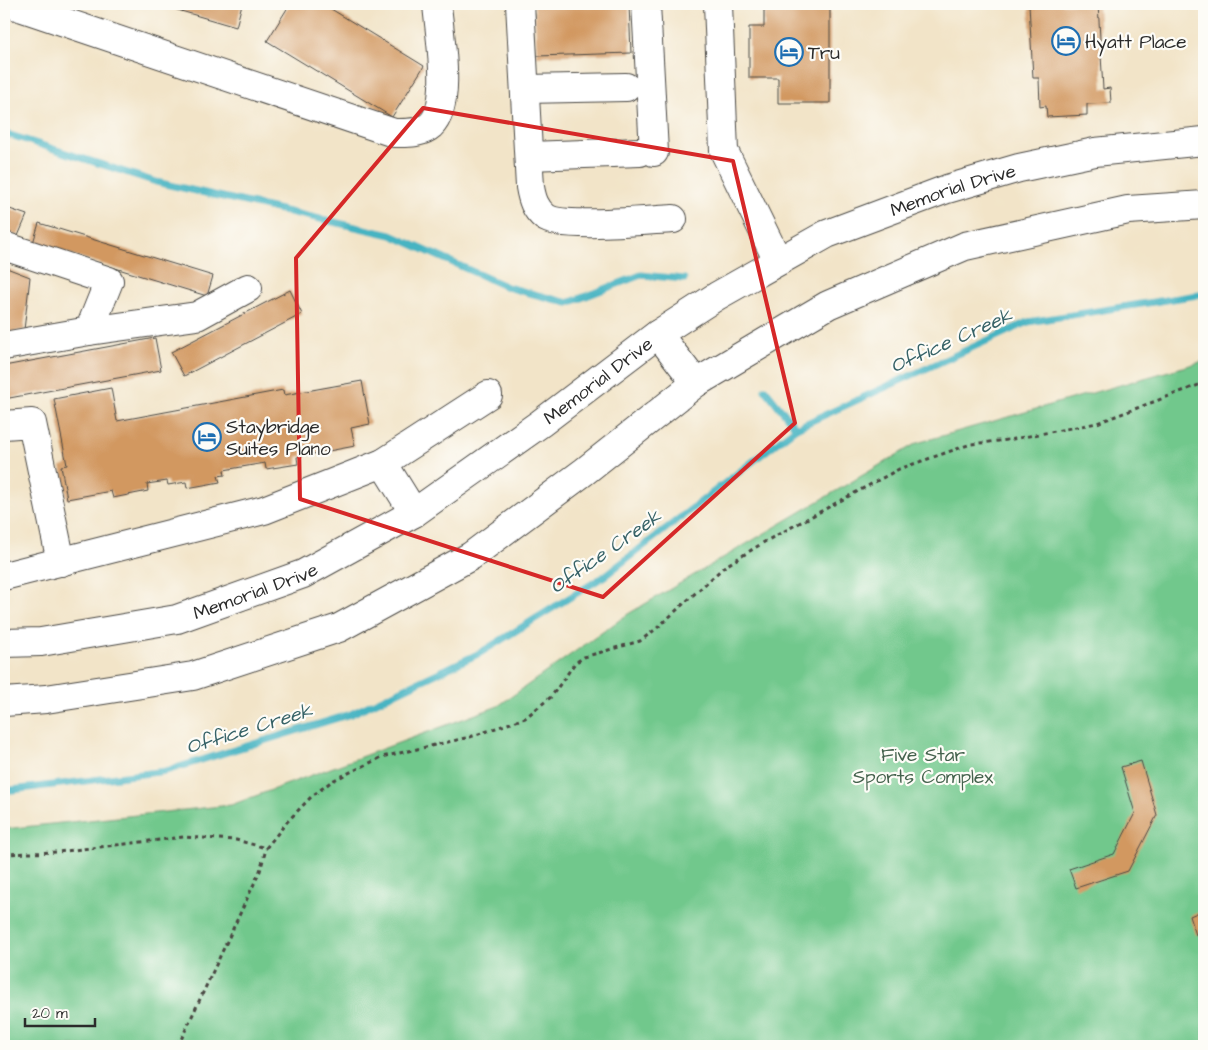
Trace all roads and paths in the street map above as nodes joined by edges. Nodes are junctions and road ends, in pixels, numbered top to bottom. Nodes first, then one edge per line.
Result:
1 (11, 4) edge
2 (437, 4) edge
3 (520, 4) edge
4 (646, 4) edge
5 (718, 4) edge
6 (626, 87) dead end
7 (525, 88) junction
8 (1204, 141) edge
9 (529, 156) junction
10 (1204, 204) edge
11 (673, 219) dead end
12 (4, 246) edge
13 (778, 261) junction
14 (248, 288) dead end
15 (89, 331) junction
16 (658, 334) junction
17 (4, 346) edge
18 (696, 383) junction
19 (1204, 383) edge
20 (488, 395) dead end
21 (4, 425) edge
22 (383, 463) junction
23 (414, 513) junction
24 (60, 562) junction
25 (4, 576) edge
26 (4, 643) edge
27 (4, 702) edge
28 (266, 848) junction
29 (4, 854) edge
30 (4, 1043) edge
31 (11, 1046) edge
32 (178, 1046) edge

1 - 2 street
3 - 7 street
4 - 9 street
5 - 13 street
6 - 7 street
7 - 9 street
8 - 13 street, Memorial Drive
9 - 11 street
10 - 18 street
12 - 15 street
13 - 16 street, Memorial Drive
14 - 15 street
15 - 17 street
16 - 18 street
16 - 23 street, Memorial Drive
18 - 27 street
19 - 28 path
20 - 22 street
21 - 24 street
22 - 23 street
22 - 24 street
23 - 26 street, Memorial Drive
24 - 25 street
28 - 29 path
28 - 32 path
30 - 31 path

